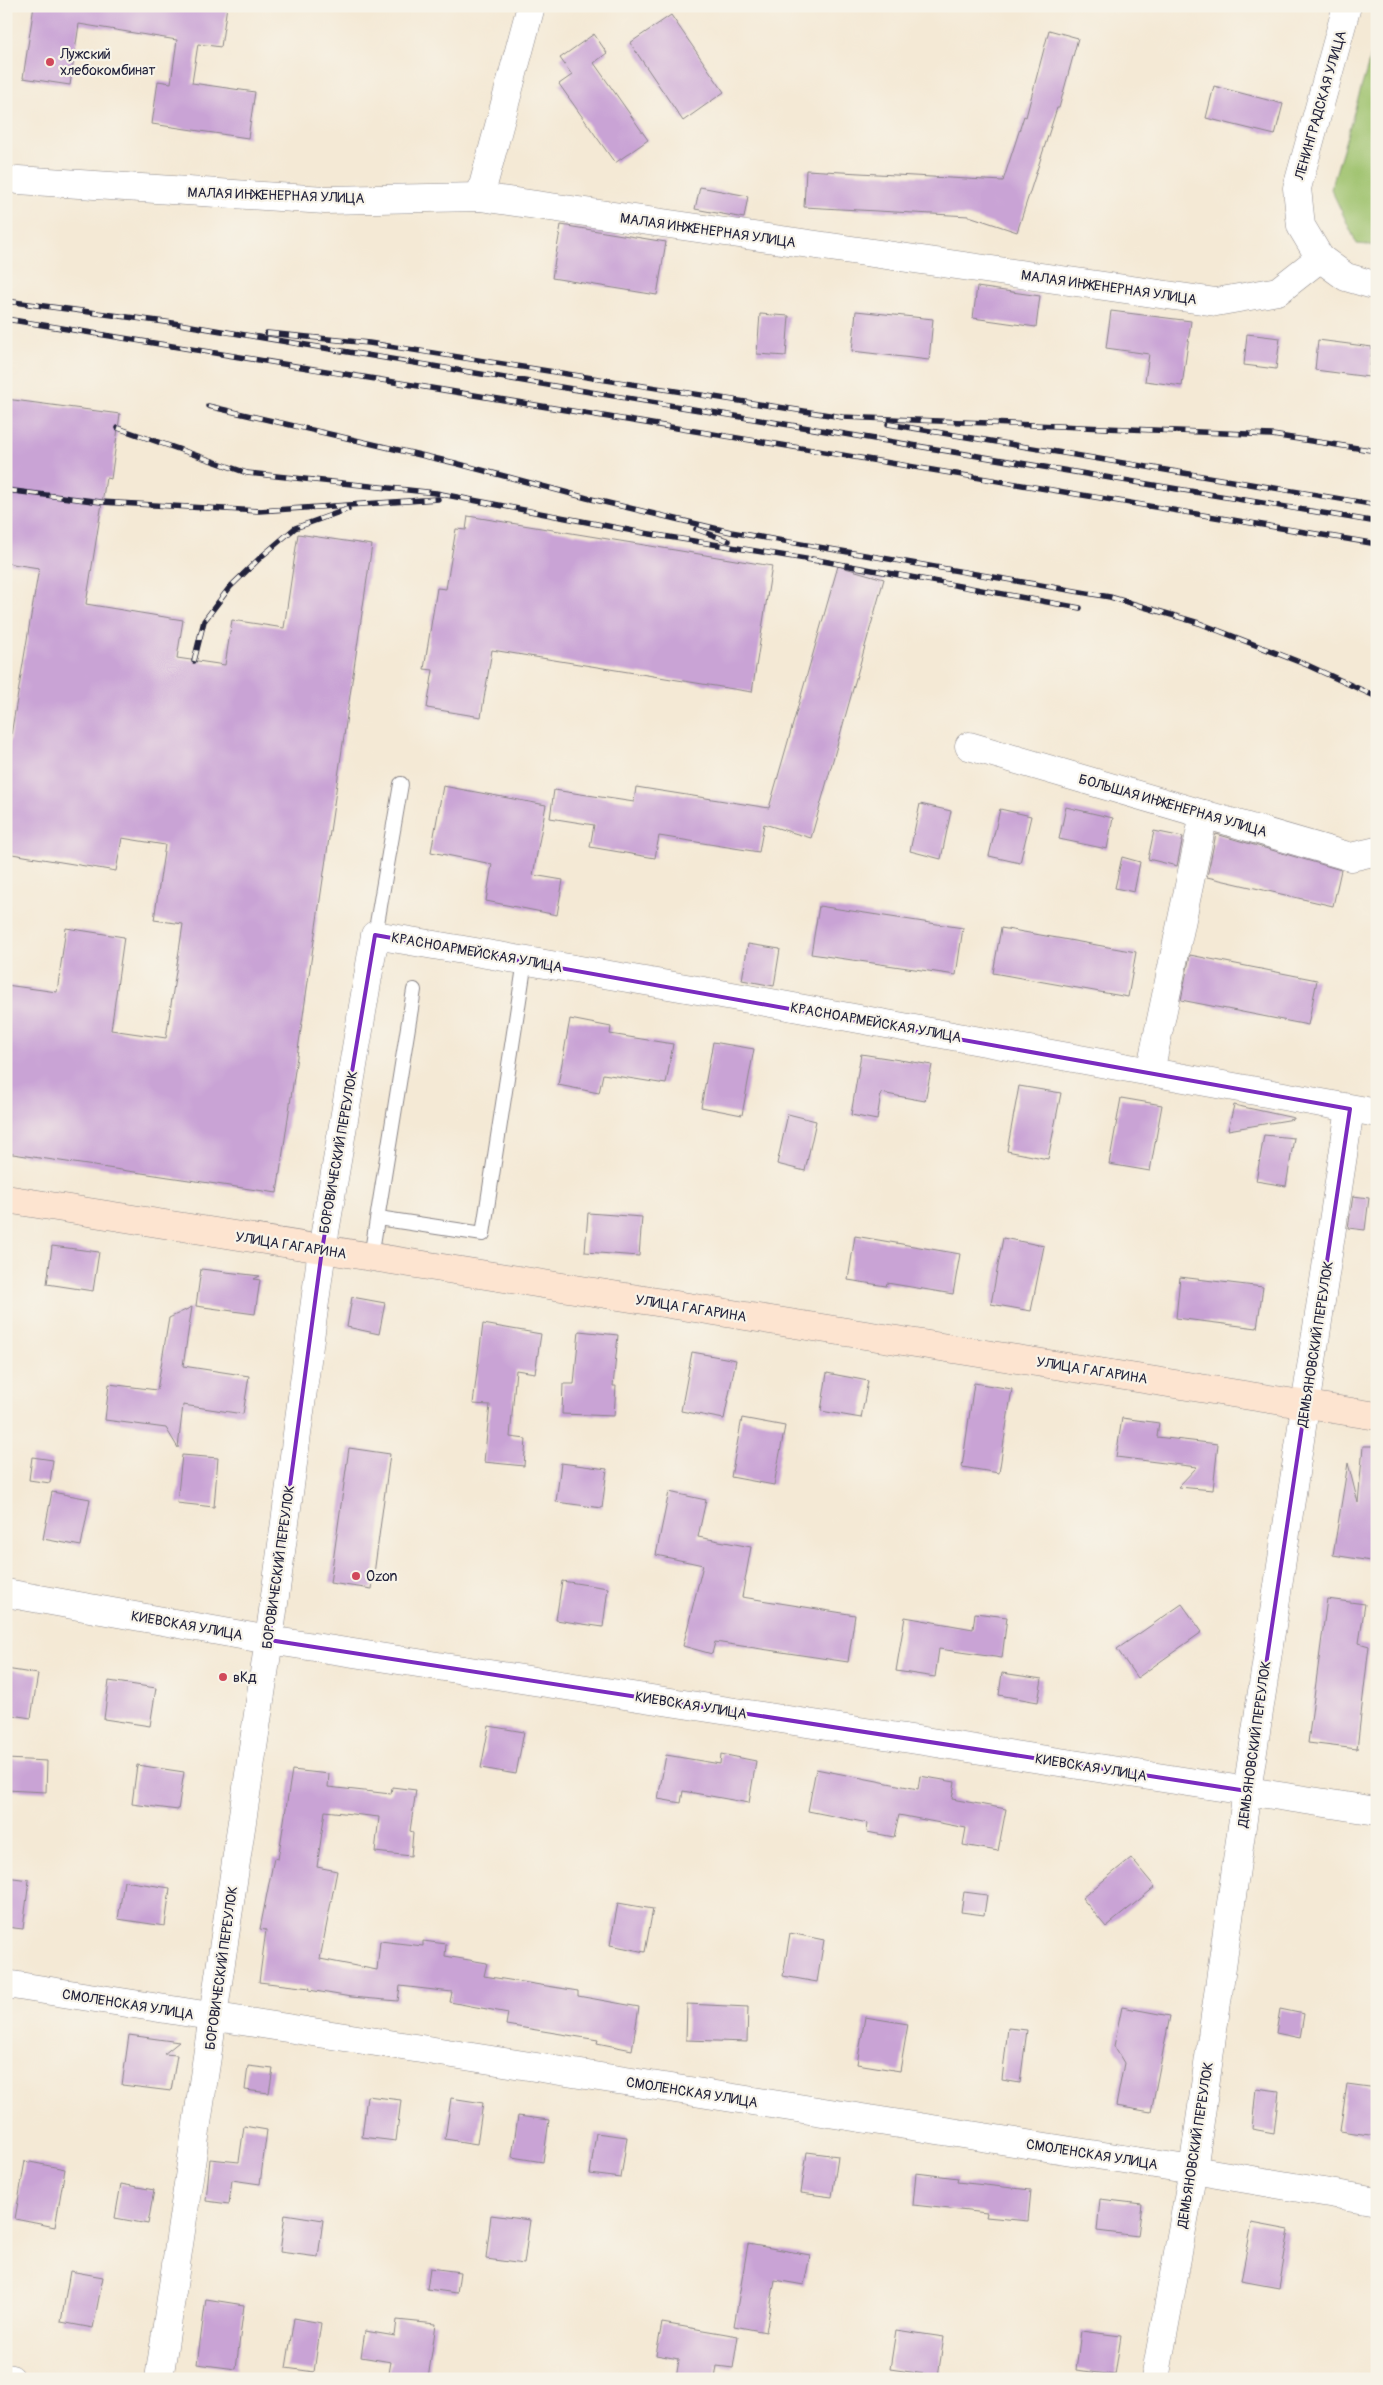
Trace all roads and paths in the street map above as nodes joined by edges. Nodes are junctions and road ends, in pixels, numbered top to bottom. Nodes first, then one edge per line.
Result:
1 (531, 6) edge
2 (1347, 6) edge
3 (18, 180) dead end
4 (480, 197) junction
5 (1320, 258) junction
6 (1377, 286) edge
7 (969, 746) dead end
8 (401, 784) dead end
9 (1204, 814) junction
10 (1377, 851) edge
11 (375, 935) junction
12 (525, 960) junction
13 (414, 990) dead end
14 (1150, 1072) junction
15 (1350, 1109) junction
16 (1377, 1113) edge
17 (6, 1199) edge
18 (378, 1218) junction
19 (322, 1250) junction
20 (371, 1258) junction
21 (1305, 1404) junction
22 (1377, 1416) edge
23 (6, 1593) edge
24 (269, 1640) junction
25 (1247, 1791) junction
26 (1377, 1810) edge
27 (6, 1984) edge
28 (214, 2018) junction
29 (1193, 2170) junction
30 (1377, 2201) edge
31 (6, 2378) edge
32 (11, 2379) edge
33 (159, 2379) edge
34 (1155, 2379) edge

1 - 4 street
2 - 5 street, ЛЕНИНГРАДСКАЯ УЛИЦА
3 - 4 street, МАЛАЯ ИНЖЕНЕРНАЯ УЛИЦА
4 - 5 street, МАЛАЯ ИНЖЕНЕРНАЯ УЛИЦА
5 - 6 street
7 - 9 street, БОЛЬШАЯ ИНЖЕНЕРНАЯ УЛИЦА
8 - 11 lane
9 - 10 street, БОЛЬШАЯ ИНЖЕНЕРНАЯ УЛИЦА
9 - 14 street
11 - 12 street, КРАСНОАРМЕЙСКАЯ УЛИЦА
11 - 19 street, БОРОВИЧЕСКИЙ ПЕРЕУЛОК
12 - 14 street, КРАСНОАРМЕЙСКАЯ УЛИЦА
12 - 18 lane
13 - 18 lane
14 - 15 street, КРАСНОАРМЕЙСКАЯ УЛИЦА
15 - 16 street, КРАСНОАРМЕЙСКАЯ УЛИЦА
15 - 21 street, ДЕМЬЯНОВСКИЙ ПЕРЕУЛОК
17 - 19 street, УЛИЦА ГАГАРИНА
18 - 20 lane
19 - 20 street, УЛИЦА ГАГАРИНА
19 - 24 street, БОРОВИЧЕСКИЙ ПЕРЕУЛОК
20 - 21 street, УЛИЦА ГАГАРИНА
21 - 22 street, УЛИЦА ГАГАРИНА
21 - 25 street, ДЕМЬЯНОВСКИЙ ПЕРЕУЛОК
23 - 24 street, КИЕВСКАЯ УЛИЦА
24 - 25 street, КИЕВСКАЯ УЛИЦА
24 - 28 street, БОРОВИЧЕСКИЙ ПЕРЕУЛОК
25 - 26 street, КИЕВСКАЯ УЛИЦА
25 - 29 street, ДЕМЬЯНОВСКИЙ ПЕРЕУЛОК
27 - 28 street, СМОЛЕНСКАЯ УЛИЦА
28 - 29 street, СМОЛЕНСКАЯ УЛИЦА
28 - 33 street, БОРОВИЧЕСКИЙ ПЕРЕУЛОК
29 - 30 street, СМОЛЕНСКАЯ УЛИЦА
29 - 34 street, ДЕМЬЯНОВСКИЙ ПЕРЕУЛОК
31 - 32 street

